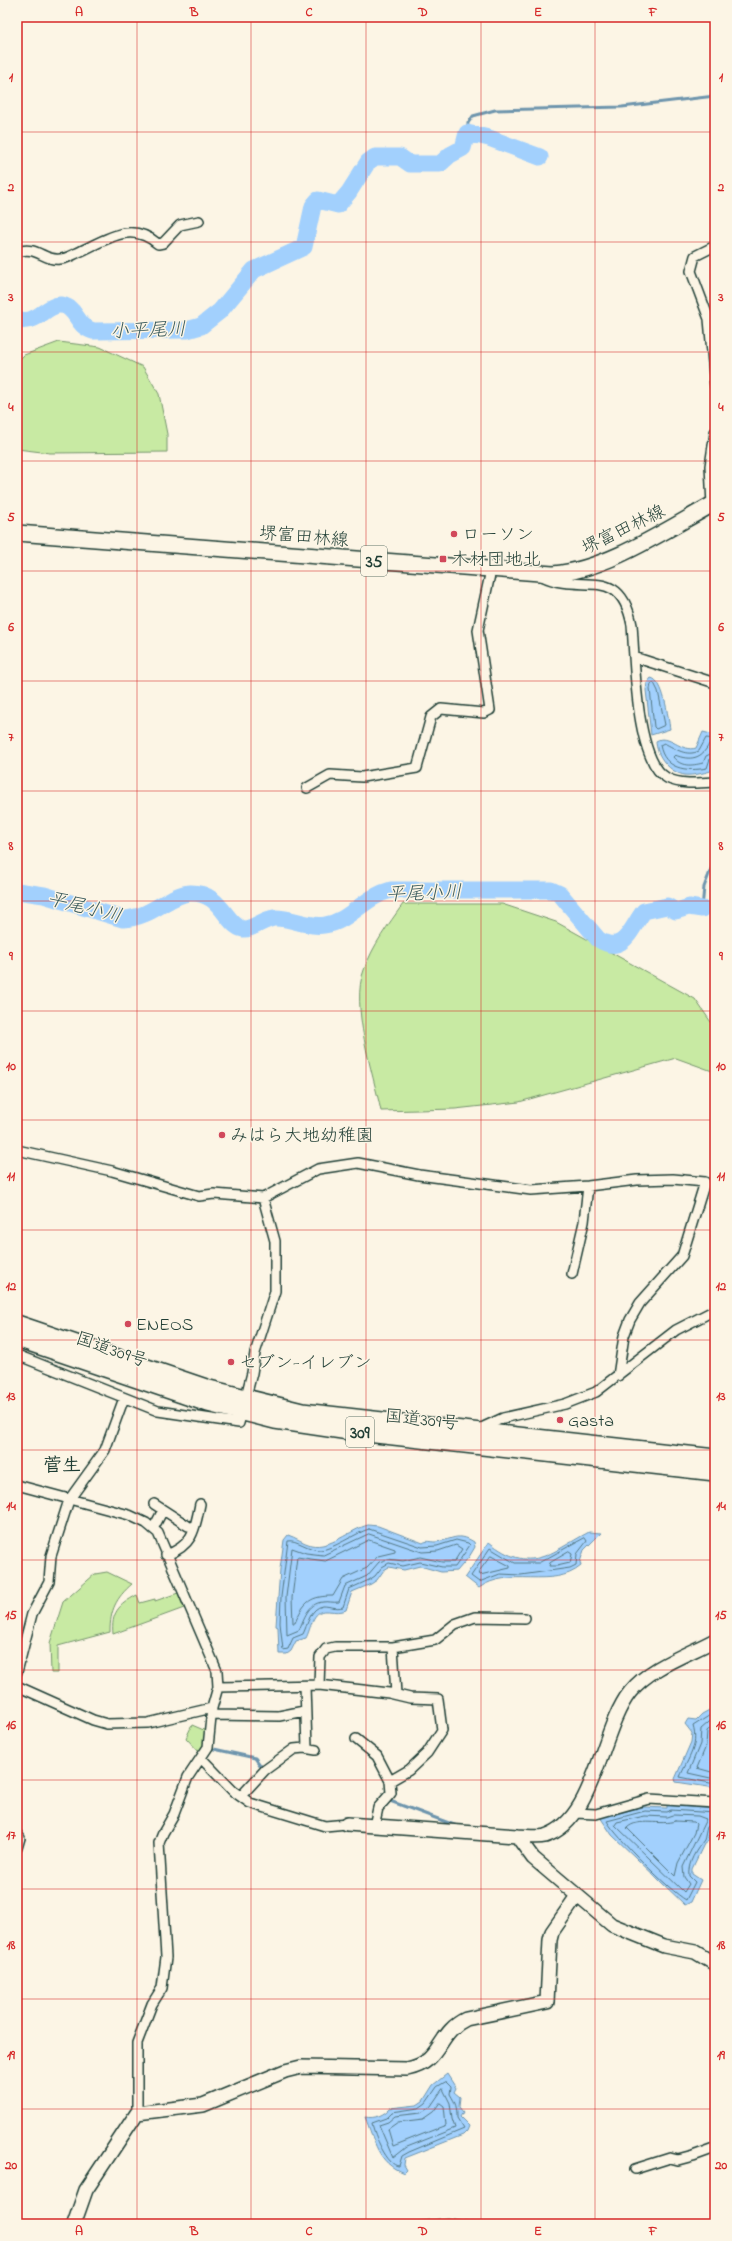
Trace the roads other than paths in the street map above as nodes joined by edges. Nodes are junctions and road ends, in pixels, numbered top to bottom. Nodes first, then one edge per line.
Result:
1 (199, 221) dead end
2 (715, 246) edge
3 (17, 252) edge
4 (715, 386) edge
5 (715, 432) edge
6 (713, 504) edge
7 (17, 533) edge
8 (491, 570) junction
9 (536, 573) junction
10 (634, 657) junction
11 (715, 683) edge
12 (715, 782) edge
13 (307, 788) dead end
14 (17, 1150) edge
15 (588, 1186) junction
16 (263, 1198) junction
17 (572, 1274) dead end
18 (715, 1310) edge
19 (17, 1324) edge
20 (17, 1338) edge
21 (17, 1355) edge
22 (618, 1376) junction
23 (124, 1398) junction
24 (244, 1406) junction
25 (475, 1432) junction
26 (715, 1458) edge
27 (715, 1472) edge
28 (17, 1485) edge
29 (69, 1500) junction
30 (154, 1504) dead end
31 (200, 1504) dead end
32 (163, 1510) junction
33 (188, 1526) dead end
34 (153, 1529) junction
35 (166, 1555) junction
36 (525, 1618) dead end
37 (715, 1640) edge
38 (393, 1646) junction
39 (17, 1672) edge
40 (319, 1685) junction
41 (17, 1686) edge
42 (305, 1686) junction
43 (218, 1687) junction
44 (396, 1694) junction
45 (304, 1711) junction
46 (212, 1712) junction
47 (356, 1739) dead end
48 (201, 1758) junction
49 (390, 1781) junction
50 (241, 1796) junction
51 (715, 1803) edge
52 (575, 1813) junction
53 (347, 1824) joint
54 (374, 1826) junction
55 (17, 1834) edge
56 (517, 1836) junction
57 (17, 1848) edge
58 (577, 1896) junction
59 (715, 1964) edge
60 (137, 2113) junction
61 (715, 2148) edge
62 (635, 2169) dead end
63 (74, 2224) edge

1 - 3 street
2 - 4 street
5 - 6 street
6 - 9 main road, 堺富田林線 / 35
7 - 8 main road, 堺富田林線 / 35
8 - 9 main road, 堺富田林線 / 35
8 - 13 street
9 - 10 street
10 - 11 street
10 - 12 street
14 - 16 street
15 - 16 street
15 - 17 street
15 - 22 street
16 - 24 street
18 - 22 street
19 - 24 highway, 国道309号 / 309
20 - 24 highway, 国道309号 / 309
21 - 23 street
22 - 25 street
23 - 24 street
23 - 29 street
24 - 25 highway, 国道309号 / 309
24 - 27 highway, 国道309号 / 309
25 - 26 highway, 国道309号 / 309
28 - 29 street
29 - 34 street
29 - 39 street
30 - 32 street
31 - 35 street
32 - 33 street
32 - 34 street
34 - 35 street
35 - 43 street
36 - 38 street
37 - 52 street
38 - 40 street
38 - 44 street
40 - 42 street
40 - 44 street
41 - 46 street
42 - 43 street
42 - 45 street
43 - 46 street
44 - 49 street
45 - 46 street
45 - 50 street
46 - 48 street
47 - 49 street
48 - 50 street
48 - 60 street
49 - 54 street
50 - 53 street
51 - 52 street
52 - 56 street
53 - 54 street
54 - 56 street
55 - 57 street
56 - 58 street
58 - 59 street
58 - 60 street
60 - 63 street
61 - 62 street

